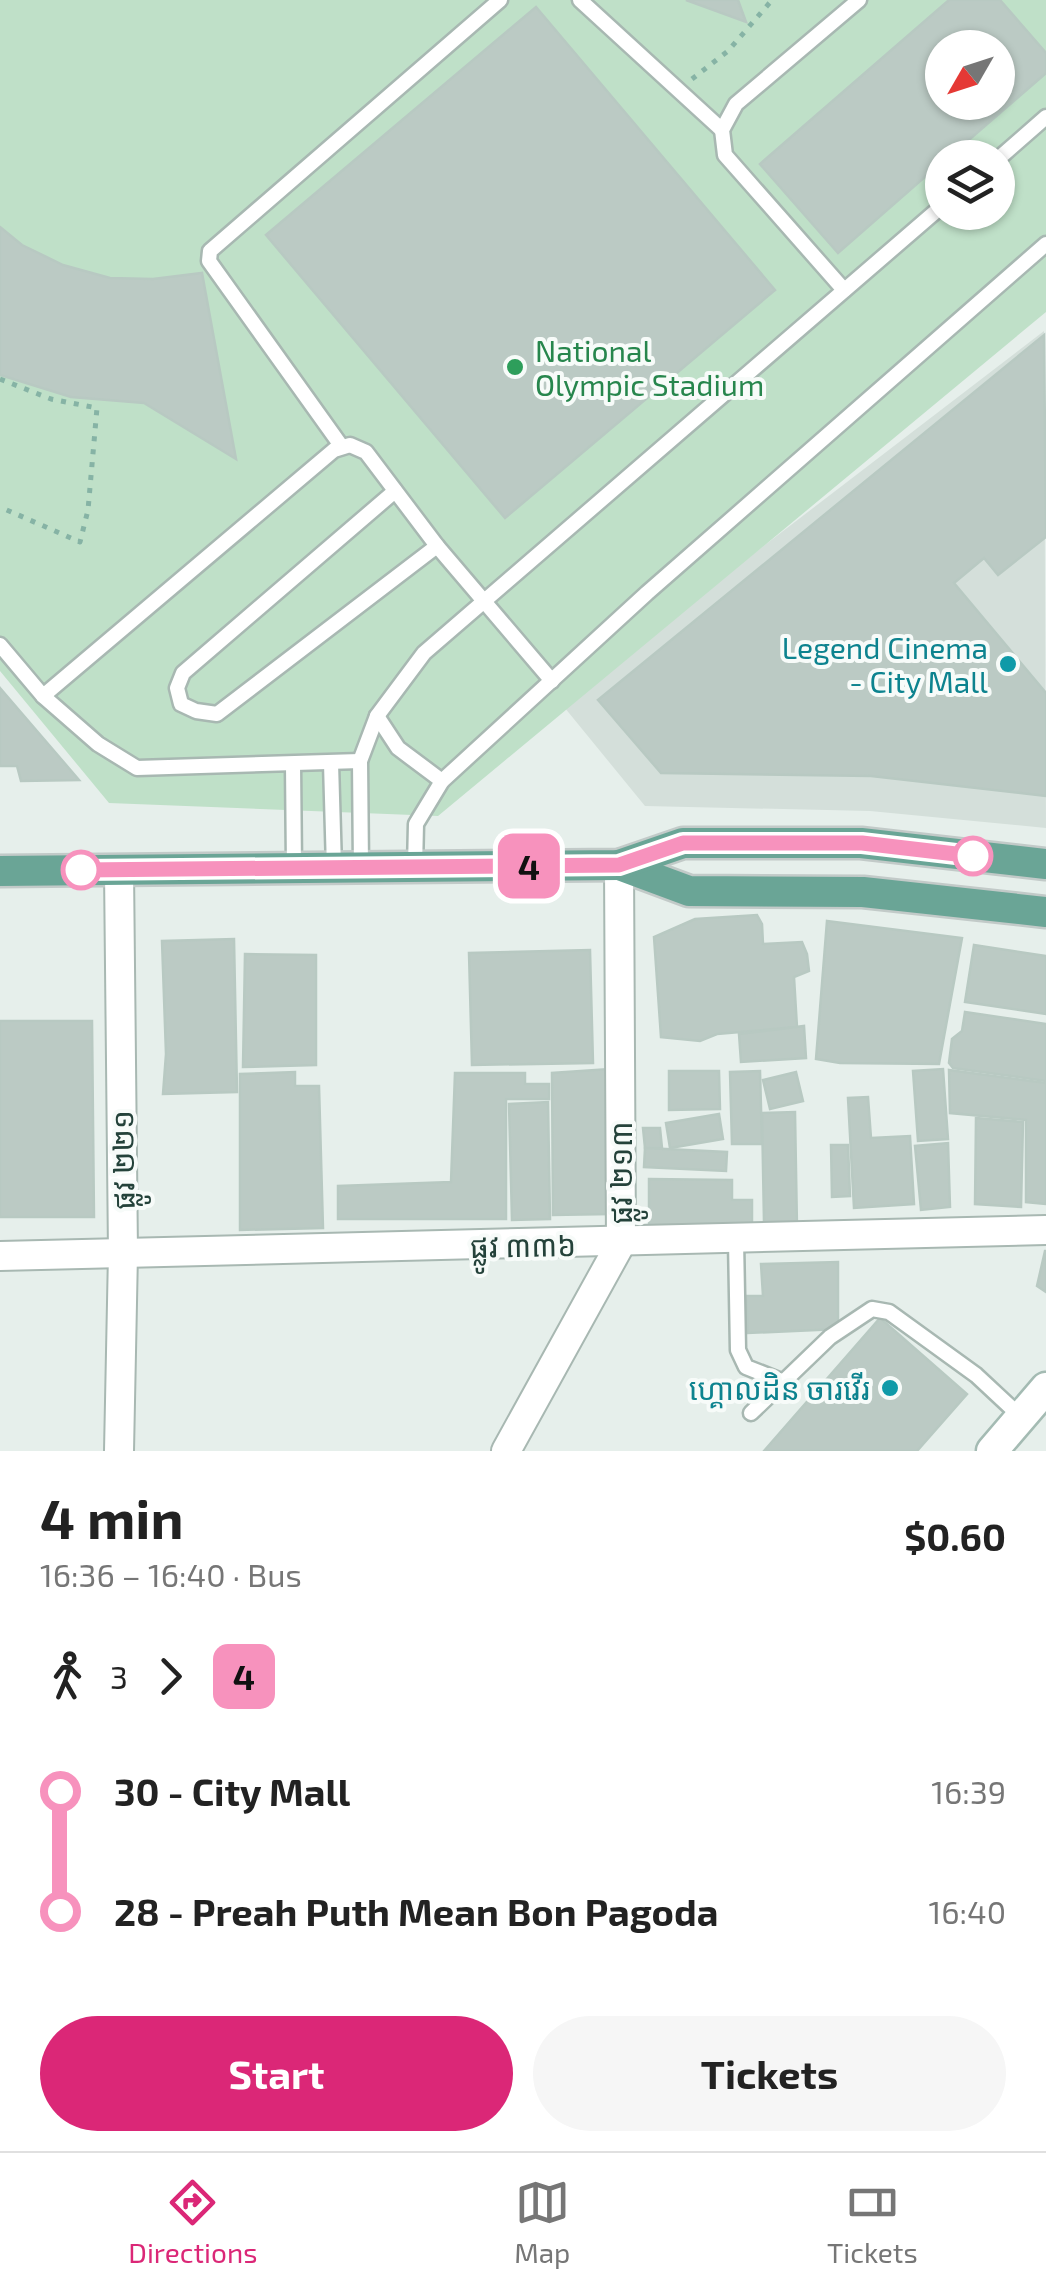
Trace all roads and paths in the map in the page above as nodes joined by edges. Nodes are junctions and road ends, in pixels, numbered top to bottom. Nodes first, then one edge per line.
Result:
1 (500, 0) edge
2 (580, 0) edge
3 (772, 0) edge
4 (859, 0) edge
5 (678, 90) junction
6 (1046, 117) edge
7 (722, 130) junction
8 (1015, 143) edge
9 (925, 221) edge
10 (1046, 244) edge
11 (844, 290) junction
12 (0, 379) edge
13 (342, 448) junction
14 (395, 491) junction
15 (0, 507) edge
16 (437, 546) junction
17 (484, 602) junction
18 (0, 645) edge
19 (552, 681) junction
20 (43, 696) junction
21 (377, 716) junction
22 (360, 761) junction
23 (331, 763) junction
24 (293, 765) junction
25 (442, 781) junction
26 (1046, 864) edge
27 (619, 865) junction
28 (415, 866) junction
29 (294, 868) junction
30 (348, 868) junction
31 (119, 870) junction
32 (0, 871) edge
33 (1046, 912) edge
34 (1046, 1230) edge
35 (736, 1240) junction
36 (620, 1242) junction
37 (123, 1253) junction
38 (0, 1256) edge
39 (784, 1382) junction
40 (1046, 1388) edge
41 (751, 1414) dead end
42 (1021, 1416) junction
43 (119, 1451) edge
44 (506, 1451) edge
45 (992, 1451) edge

1 - 13 lane
2 - 5 lane
3 - 5 path
4 - 7 lane
5 - 7 lane
6 - 8 lane
7 - 11 lane
9 - 11 lane
10 - 19 lane
11 - 17 lane
12 - 15 path
13 - 14 lane
13 - 20 lane
14 - 16 lane
14 - 16 lane
16 - 17 lane
17 - 19 lane
17 - 21 lane
18 - 20 lane
19 - 25 lane
20 - 24 lane
21 - 22 lane
21 - 25 lane
22 - 23 lane
22 - 30 lane
23 - 24 lane
23 - 30 lane
24 - 29 lane
25 - 28 lane
26 - 27 main road
27 - 28 main road
27 - 33 main road
27 - 36 street, ផ្លូវ ២១៣
28 - 30 main road
29 - 30 main road
29 - 31 main road
31 - 32 main road
31 - 37 street, ផ្លូវ ២២១
34 - 35 street, ផ្លូវ ៣៣៦
35 - 36 street, ផ្លូវ ៣៣៦
35 - 39 lane
36 - 37 street, ផ្លូវ ៣៣៦
36 - 44 street, ផ្លូវ ២១៣
37 - 38 street, ផ្លូវ ៣៣៦
37 - 43 street, ផ្លូវ ២២១
39 - 41 lane
39 - 42 lane
40 - 42 main road
42 - 45 main road

